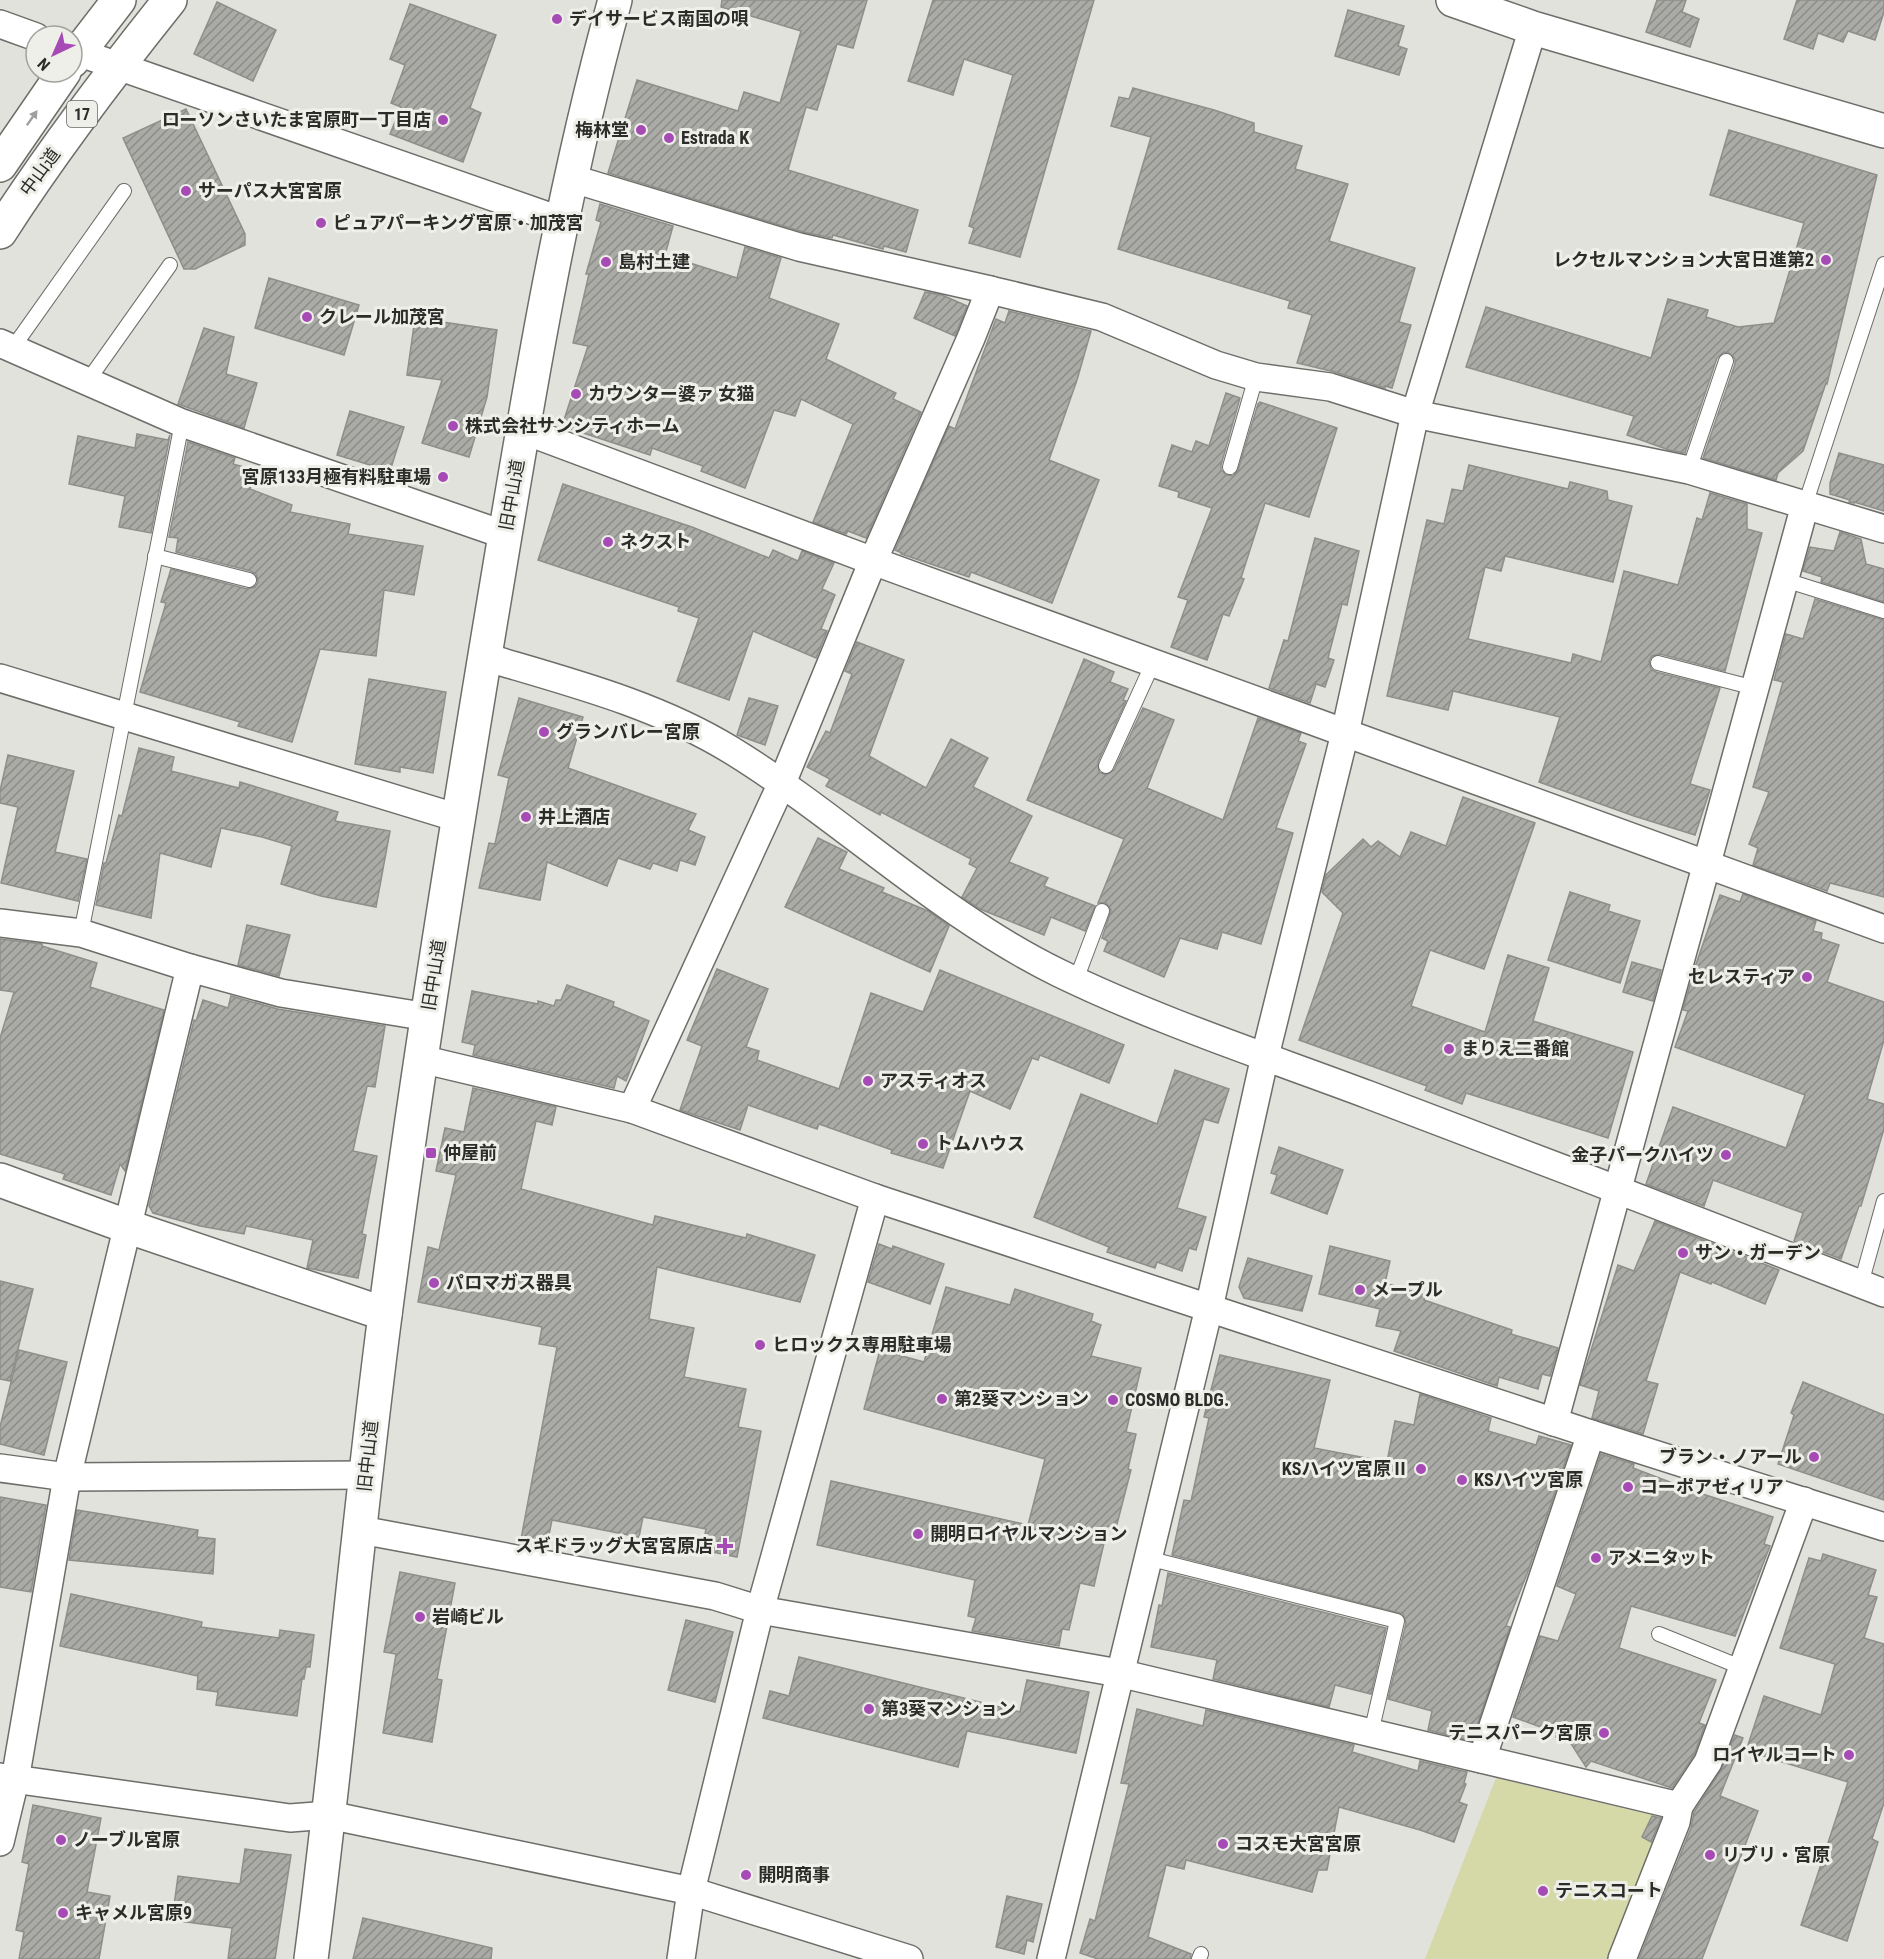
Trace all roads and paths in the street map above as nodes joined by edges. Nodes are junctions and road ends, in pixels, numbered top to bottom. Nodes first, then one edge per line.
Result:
1 (119, 0) edge
2 (170, 0) edge
3 (615, 0) edge
4 (1453, 0) edge
5 (0, 24) edge
6 (1533, 28) junction
7 (24, 32) edge
8 (84, 44) edge
9 (84, 61) edge
10 (116, 66) junction
11 (55, 84) edge
12 (1884, 131) edge
13 (0, 165) edge
14 (570, 178) junction
15 (124, 191) dead end
16 (562, 221) junction
17 (0, 231) edge
18 (1884, 264) edge
19 (170, 265) dead end
20 (990, 290) junction
21 (6, 346) edge
22 (1726, 361) dead end
23 (1256, 377) junction
24 (87, 382) junction
25 (1415, 414) junction
26 (182, 423) junction
27 (523, 430) junction
28 (1230, 467) dead end
29 (1689, 470) junction
30 (1805, 505) junction
31 (1884, 530) edge
32 (505, 535) junction
33 (155, 556) junction
34 (873, 561) junction
35 (249, 580) dead end
36 (1785, 580) junction
37 (1884, 611) edge
38 (485, 657) junction
39 (1153, 663) junction
40 (1658, 663) dead end
41 (0, 678) edge
42 (1755, 688) junction
43 (123, 717) junction
44 (1345, 733) junction
45 (1106, 766) dead end
46 (782, 783) junction
47 (458, 818) junction
48 (1707, 866) junction
49 (1102, 911) dead end
50 (0, 923) edge
51 (1884, 929) edge
52 (81, 933) junction
53 (190, 968) junction
54 (1076, 980) junction
55 (428, 1017) junction
56 (1265, 1056) junction
57 (421, 1059) junction
58 (633, 1109) junction
59 (0, 1180) edge
60 (1616, 1189) junction
61 (874, 1198) junction
62 (1884, 1201) edge
63 (126, 1226) junction
64 (1873, 1288) edge
65 (1209, 1308) junction
66 (385, 1314) junction
67 (1554, 1422) junction
68 (1591, 1434) junction
69 (0, 1468) edge
70 (365, 1475) junction
71 (68, 1477) junction
72 (1804, 1501) junction
73 (1884, 1527) edge
74 (361, 1530) junction
75 (1147, 1558) junction
76 (760, 1610) junction
77 (1659, 1634) dead end
78 (1743, 1668) junction
79 (1119, 1673) junction
80 (1371, 1733) junction
81 (1482, 1760) junction
82 (7, 1778) edge
83 (1679, 1806) junction
84 (329, 1815) junction
85 (0, 1842) edge
86 (691, 1892) junction
87 (310, 1959) edge
88 (681, 1959) edge
89 (909, 1959) edge
90 (1052, 1959) edge
91 (1622, 1959) edge

1 - 8 main road, 中山道 / 17
2 - 10 main road, 中山道 / 17
3 - 14 main road, 旧中山道
4 - 6 main road
5 - 7 street
6 - 12 main road
6 - 25 street
9 - 10 street
10 - 16 street
10 - 17 main road, 中山道 / 17
13 -> 11 main road, 中山道 / 17
14 - 16 main road, 旧中山道
14 - 20 street
15 - 21 lane
16 - 27 main road, 旧中山道
18 - 30 lane
19 - 24 lane
20 - 23 street
20 - 34 street
21 - 24 street
22 - 29 lane
23 - 25 street
23 - 28 lane
24 - 26 street
25 - 29 street
25 - 44 street
26 - 32 street
26 - 33 lane
27 - 32 main road, 旧中山道
27 - 34 street
29 - 30 street
30 - 31 street
30 - 36 street
32 - 38 main road, 旧中山道
33 - 35 lane
33 - 43 lane
34 - 39 street
34 - 46 street
36 - 37 lane
36 - 42 street
38 - 46 street
38 - 47 main road, 旧中山道
39 - 44 street
39 - 45 lane
40 - 42 lane
41 - 43 street
42 - 48 street
43 - 47 street
43 - 52 lane
44 - 48 street
44 - 56 street
46 - 54 street
46 - 58 street
47 - 55 main road, 旧中山道
48 - 51 street
48 - 60 street
49 - 54 lane
50 - 52 street
52 - 53 street
53 - 55 street
53 - 63 street
54 - 56 street
55 - 57 main road, 旧中山道
56 - 60 street
56 - 65 street
57 - 58 street
57 - 66 main road, 旧中山道
58 - 61 street
59 - 63 main road
60 - 64 street
60 - 67 street
61 - 65 street
61 - 76 street
62 - 64 lane
63 - 66 main road
63 - 71 street
65 - 67 street
65 - 75 street
66 - 70 main road, 旧中山道
67 - 68 street
68 - 72 street
68 - 81 street
69 - 71 street
70 - 71 street
70 - 74 main road, 旧中山道
71 - 82 street
72 - 73 street
72 - 78 street
74 - 76 street
74 - 84 main road, 旧中山道
75 - 79 street
75 - 80 lane
76 - 79 street
76 - 86 street
77 - 78 lane
78 - 83 street
79 - 80 street
79 - 90 street
80 - 81 street
81 - 83 street
82 - 84 street
82 - 85 street
83 - 91 street
84 - 86 street
84 - 87 main road, 旧中山道
86 - 88 street
86 - 89 street

